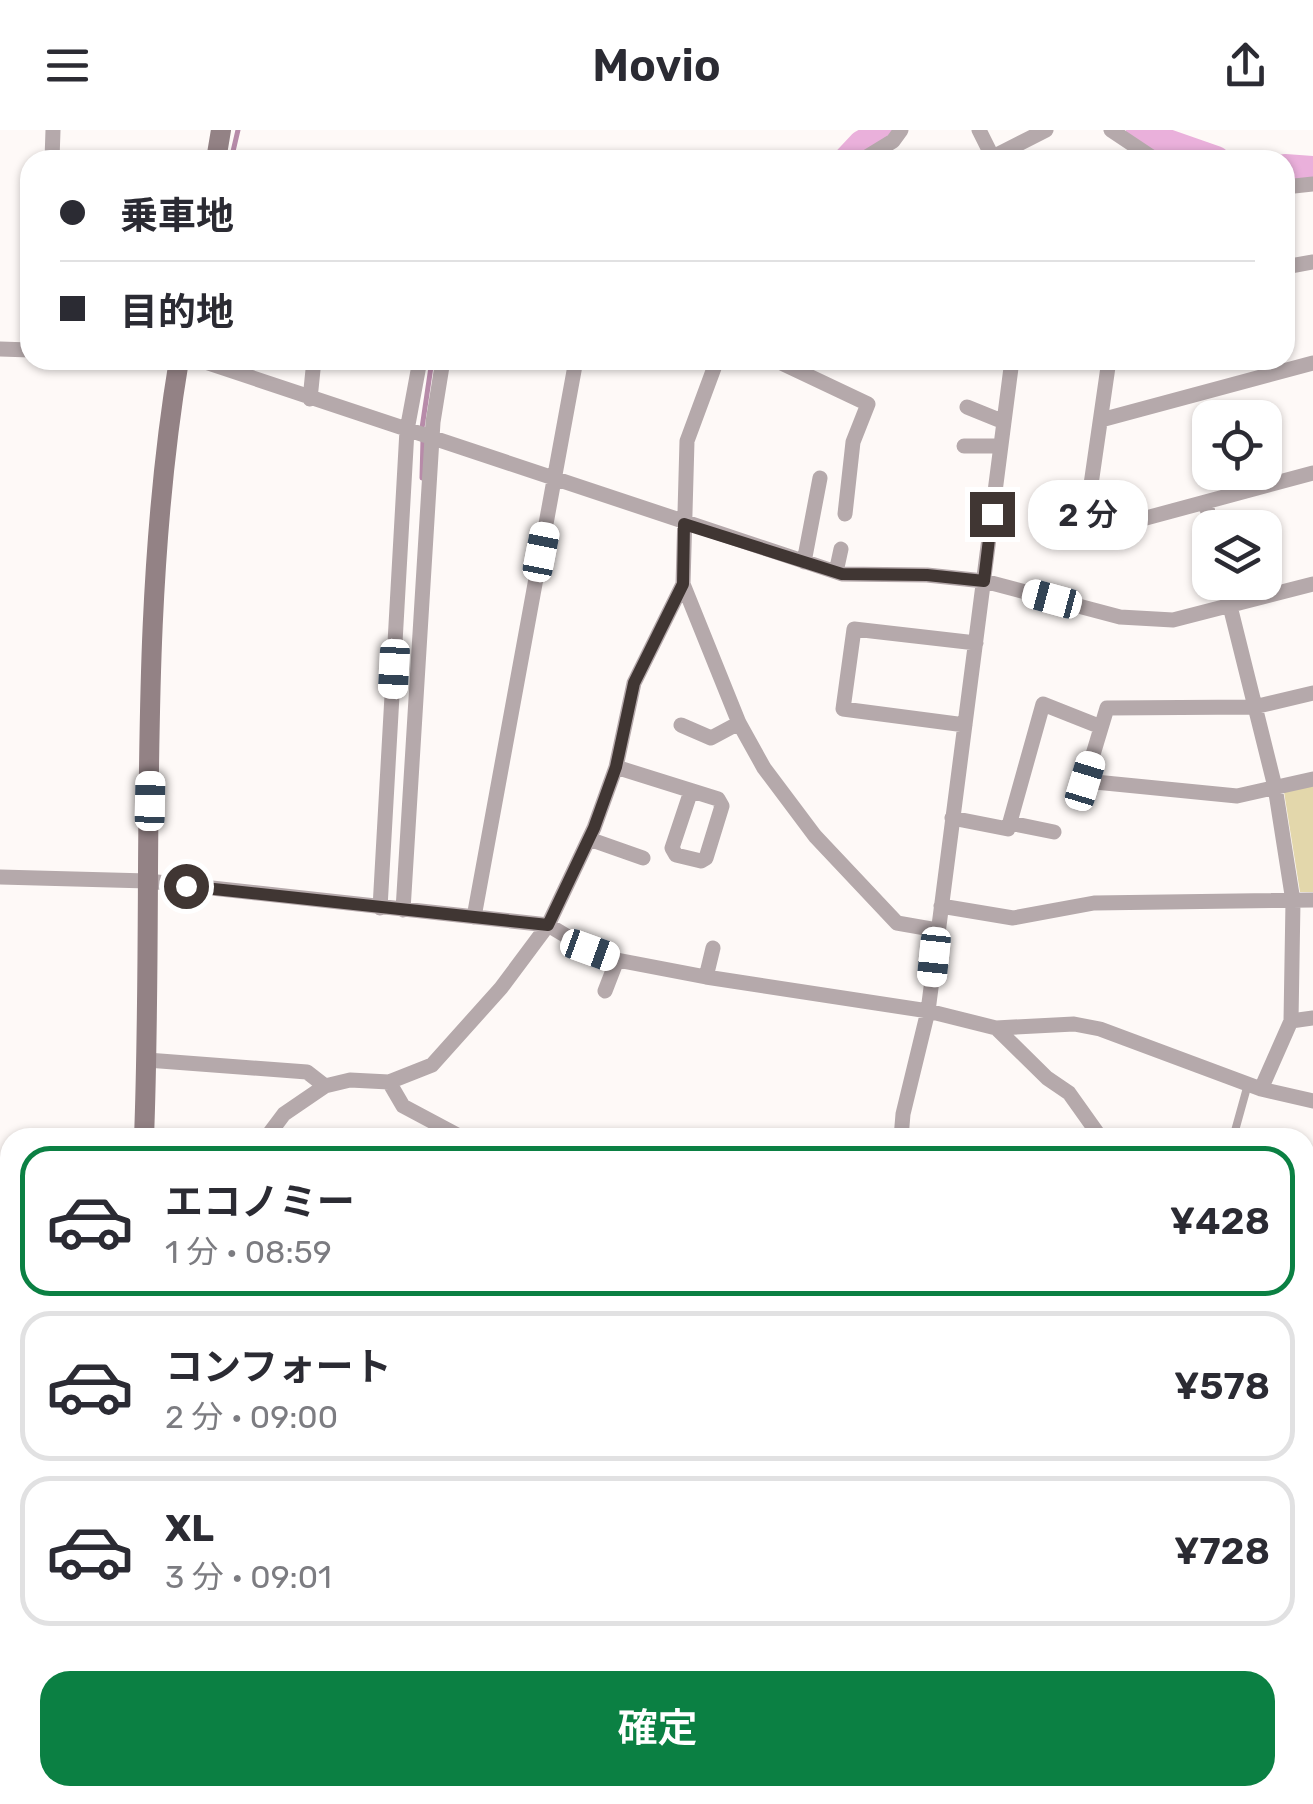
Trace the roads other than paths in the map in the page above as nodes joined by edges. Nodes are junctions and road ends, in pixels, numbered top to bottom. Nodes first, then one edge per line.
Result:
1 (901, 130) edge
2 (1046, 130) edge
3 (1110, 130) edge
4 (878, 150) edge
5 (1009, 150) edge
6 (1141, 150) edge
7 (177, 370) edge
8 (227, 370) edge
9 (313, 370) edge
10 (419, 370) edge
11 (442, 370) edge
12 (574, 370) edge
13 (712, 370) edge
14 (795, 370) edge
15 (1011, 370) edge
16 (1108, 370) edge
17 (1287, 370) edge
18 (310, 399) junction
19 (968, 407) dead end
20 (1101, 420) junction
21 (1004, 422) junction
22 (410, 430) junction
23 (432, 440) junction
24 (964, 446) dead end
25 (1000, 446) junction
26 (1313, 473) edge
27 (820, 478) dead end
28 (554, 480) junction
29 (1206, 502) junction
30 (1208, 510) edge
31 (845, 514) dead end
32 (684, 524) junction
33 (841, 549) dead end
34 (804, 562) junction
35 (836, 572) junction
36 (984, 581) junction
37 (683, 584) junction
38 (1313, 584) edge
39 (1228, 600) edge
40 (1229, 606) junction
41 (976, 642) junction
42 (1313, 693) edge
43 (1254, 707) junction
44 (739, 723) junction
45 (681, 725) dead end
46 (964, 725) junction
47 (1101, 727) junction
48 (616, 767) junction
49 (1313, 779) edge
50 (1275, 787) junction
51 (691, 791) junction
52 (952, 818) junction
53 (1010, 823) junction
54 (1054, 832) dead end
55 (588, 839) junction
56 (643, 858) dead end
57 (0, 877) edge
58 (148, 881) junction
59 (1313, 900) edge
60 (1294, 901) junction
61 (941, 906) junction
62 (380, 908) junction
63 (403, 910) junction
64 (474, 917) junction
65 (548, 925) junction
66 (936, 930) junction
67 (713, 948) dead end
68 (616, 960) junction
69 (706, 977) junction
70 (605, 991) dead end
71 (928, 1011) junction
72 (1313, 1018) edge
73 (1291, 1021) junction
74 (996, 1028) junction
75 (147, 1060) junction
76 (389, 1082) junction
77 (325, 1086) junction
78 (1255, 1087) junction
79 (1313, 1101) edge
80 (144, 1128) edge
81 (274, 1128) edge
82 (444, 1128) edge
83 (901, 1128) edge
84 (1094, 1128) edge
85 (1237, 1128) edge

1 - 4 street
2 - 5 street
3 - 6 street
7 - 58 street
8 - 18 street
9 - 18 street
10 - 22 street
11 - 23 street
12 - 28 street
13 - 32 street
14 - 31 street
15 - 21 street
16 - 20 street
17 - 20 street
18 - 22 street
19 - 21 street
20 - 29 street
21 - 25 street
22 - 23 street
22 - 62 street
23 - 28 street
23 - 63 street
24 - 25 street
25 - 36 street
26 - 29 street
27 - 34 street
28 - 32 street
28 - 64 street
29 - 30 street
32 - 34 street
32 - 37 street
33 - 35 street
34 - 35 street
35 - 36 street
36 - 40 street
36 - 41 street
37 - 44 street
37 - 48 street
38 - 40 street
39 - 40 street
40 - 43 street
41 - 46 street
41 - 46 street
42 - 43 street
43 - 47 street
43 - 50 street
44 - 45 street
44 - 66 street
46 - 52 street
47 - 50 street
47 - 53 street
48 - 51 street
48 - 55 street
49 - 50 street
50 - 60 street
51 - 51 street
52 - 53 street
52 - 61 street
53 - 54 street
55 - 56 street
55 - 65 street
57 - 58 street
58 - 62 street
58 - 75 street
59 - 60 street
60 - 61 street
60 - 73 street
61 - 66 street
62 - 63 street
63 - 64 street
64 - 65 street
65 - 68 street
65 - 76 street
66 - 71 street
67 - 69 street
68 - 69 street
68 - 70 street
69 - 71 street
71 - 74 street
71 - 83 street
72 - 73 street
73 - 78 street
74 - 78 street
74 - 84 street
75 - 77 street
75 - 80 street
76 - 77 street
76 - 82 street
77 - 81 street
78 - 79 street
78 - 85 lane

